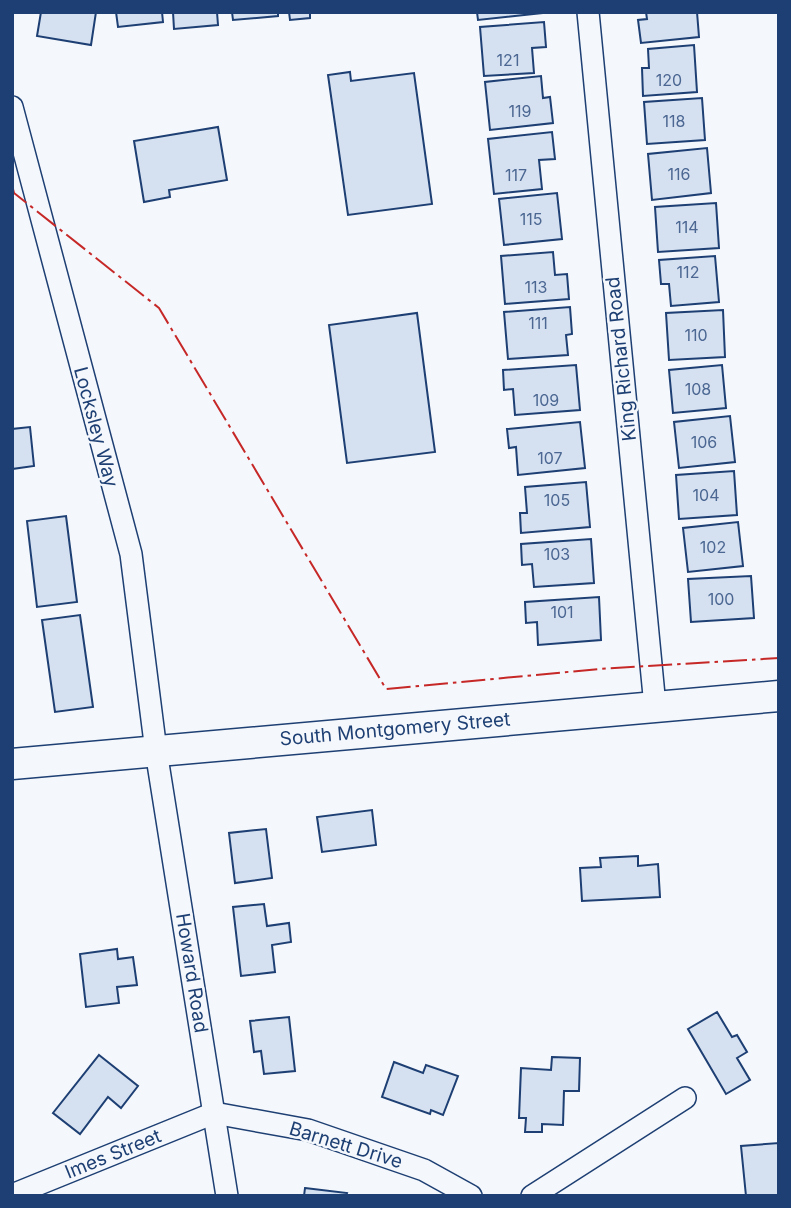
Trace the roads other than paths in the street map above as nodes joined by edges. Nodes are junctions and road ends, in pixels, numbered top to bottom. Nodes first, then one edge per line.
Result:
1 (587, 12) edge
2 (12, 107) edge
3 (779, 696) edge
4 (654, 706) junction
5 (156, 751) junction
6 (12, 764) edge
7 (685, 1098) dead end
8 (214, 1114) junction
9 (12, 1195) edge
10 (227, 1196) edge
11 (471, 1196) edge
12 (532, 1196) edge

1 - 4 street, King Richard Road
2 - 5 street, Locksley Way
3 - 4 street, South Montgomery Street
4 - 5 street, South Montgomery Street
5 - 6 street, South Montgomery Street
5 - 8 street, Howard Road
7 - 12 street
8 - 9 street, Imes Street
8 - 10 street, Howard Road
8 - 11 street, Barnett Drive

